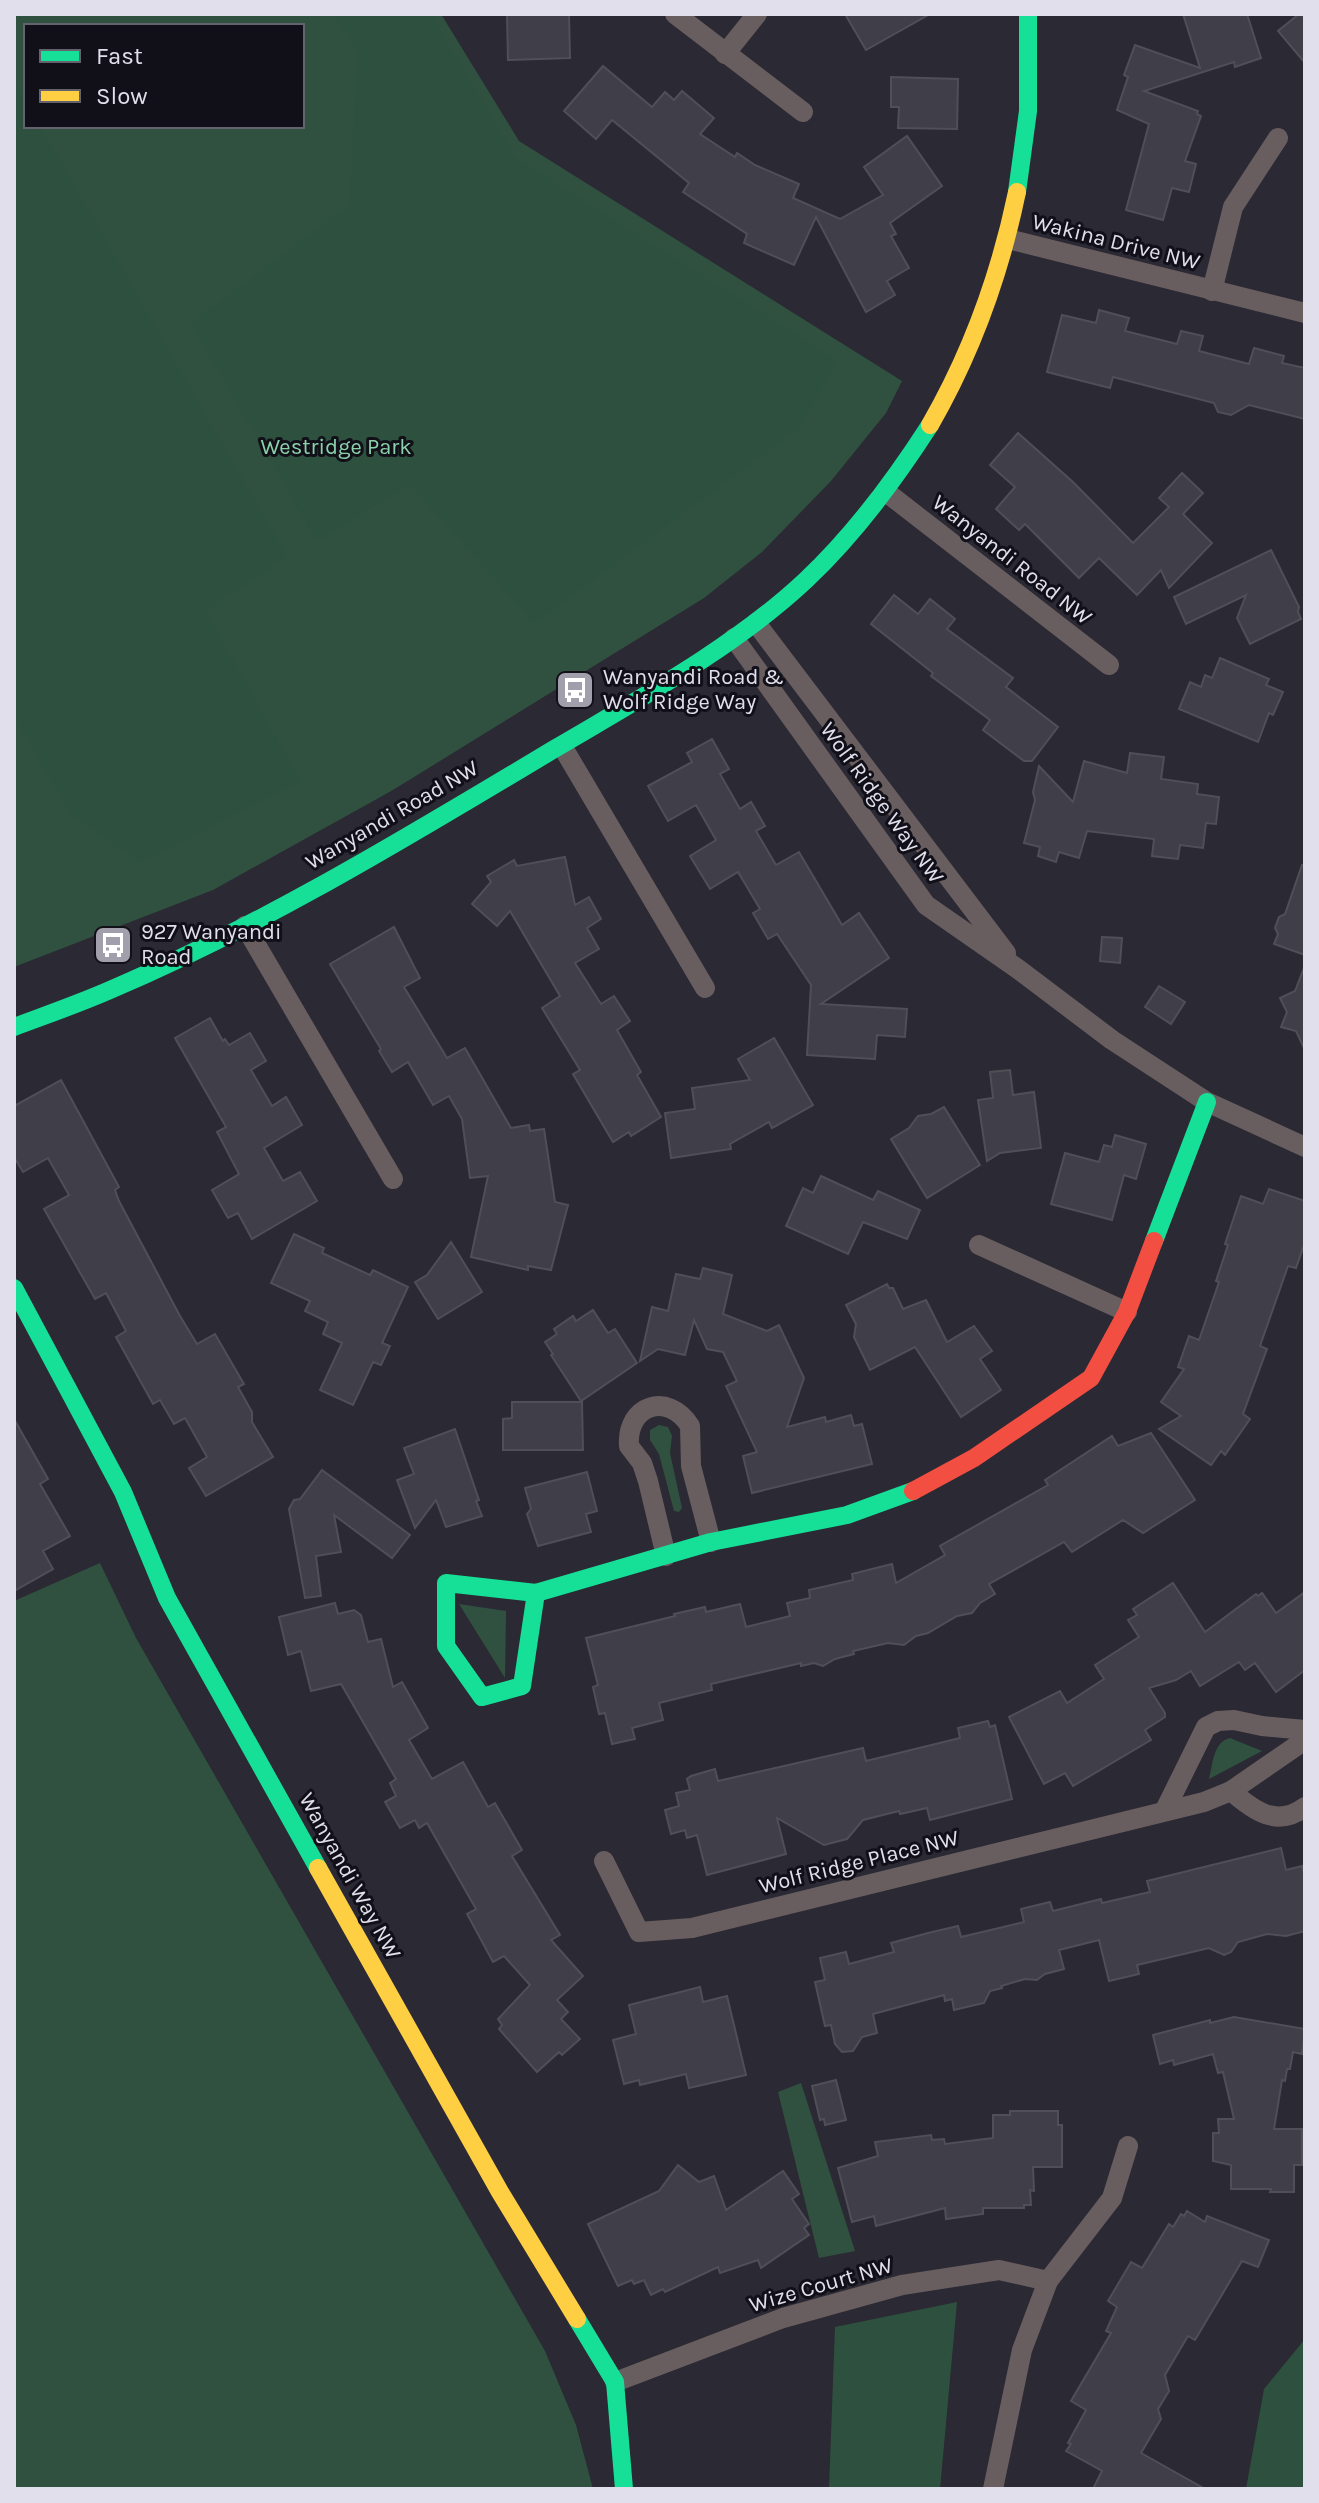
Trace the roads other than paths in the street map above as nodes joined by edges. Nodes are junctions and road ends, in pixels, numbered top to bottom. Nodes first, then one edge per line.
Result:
1 (675, 14) edge
2 (757, 14) edge
3 (1028, 14) edge
4 (725, 54) junction
5 (803, 112) dead end
6 (1278, 138) dead end
7 (1008, 239) junction
8 (1212, 291) junction
9 (1305, 313) edge
10 (886, 492) junction
11 (756, 623) junction
12 (734, 638) junction
13 (1109, 665) dead end
14 (562, 746) junction
15 (245, 926) junction
16 (1018, 969) junction
17 (705, 988) dead end
18 (14, 1027) edge
19 (1207, 1102) junction
20 (1305, 1147) edge
21 (393, 1179) dead end
22 (979, 1245) dead end
23 (14, 1288) edge
24 (1127, 1312) junction
25 (711, 1542) junction
26 (666, 1556) junction
27 (536, 1593) junction
28 (1305, 1730) edge
29 (1305, 1740) edge
30 (1231, 1791) junction
31 (1305, 1807) edge
32 (1165, 1810) junction
33 (604, 1861) dead end
34 (1128, 2146) dead end
35 (1048, 2281) junction
36 (615, 2382) junction
37 (624, 2489) edge
38 (993, 2489) edge

1 - 4 street
2 - 4 street
3 - 7 street, Wanyandi Road NW
4 - 5 street
6 - 8 street, Wakina Drive NW
7 - 8 street, Wakina Drive NW
7 - 10 street, Wanyandi Road NW
8 - 9 street, Wakina Drive NW
10 - 11 street, Wanyandi Road NW
10 - 13 street, Wanyandi Road NW
11 - 12 street, Wanyandi Road NW
11 - 16 street, Wolf Ridge Way NW
12 - 14 street, Wanyandi Road NW
12 - 16 street, Wolf Ridge Way NW
14 - 15 street, Wanyandi Road NW
14 - 17 street
15 - 18 street, Wanyandi Road NW
15 - 21 street
16 - 19 street, Wolf Ridge Way NW
19 - 20 street, Wolf Ridge Way NW
19 - 24 street
22 - 24 street
23 - 36 street, Wanyandi Way NW
24 - 25 street
25 - 26 street
25 - 26 street
26 - 27 street
27 - 27 street
28 - 32 street
29 - 30 street, Wolf Ridge Place NW
30 - 31 street
30 - 32 street, Wolf Ridge Place NW
32 - 33 street, Wolf Ridge Place NW
34 - 35 street
35 - 36 street, Wize Court NW
35 - 38 street
36 - 37 street, Wanyandi Way NW

